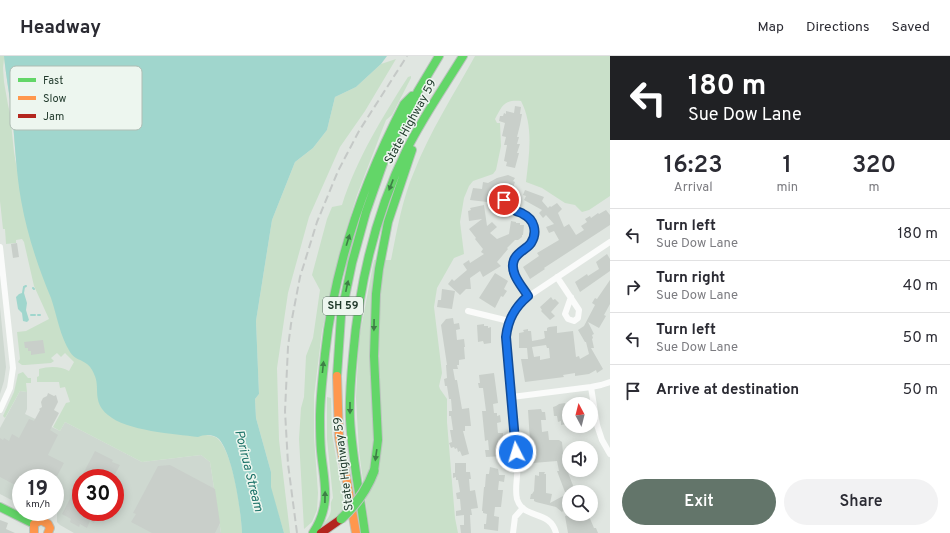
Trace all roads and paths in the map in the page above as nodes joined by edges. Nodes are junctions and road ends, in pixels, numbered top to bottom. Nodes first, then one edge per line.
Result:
1 (439, 56) edge
2 (463, 56) edge
3 (418, 91) junction
4 (421, 124) junction
5 (515, 210) dead end
6 (610, 242) edge
7 (0, 247) edge
8 (557, 277) junction
9 (528, 296) junction
10 (571, 297) dead end
11 (468, 311) dead end
12 (509, 321) junction
13 (610, 382) edge
14 (591, 387) junction
15 (512, 397) junction
16 (0, 410) edge
17 (610, 454) edge
18 (0, 506) edge
19 (523, 508) junction
20 (34, 528) edge
21 (49, 533) edge
22 (313, 533) edge
23 (320, 533) edge
24 (356, 533) edge
25 (365, 533) edge
26 (513, 533) edge
27 (556, 533) edge

1 - 3 main road, State Highway 59 / SH 59
2 - 4 main road, State Highway 59 / SH 59
22 -> 3 main road
24 -> 3 main road, State Highway 59 / SH 59
4 -> 23 main road, bridge
4 -> 25 main road, State Highway 59 / SH 59
5 - 9 street
6 - 8 street
7 - 16 street
8 - 9 street
8 - 10 street
9 - 12 street
11 - 12 street
12 - 15 street
13 - 14 street
14 - 15 street
14 - 17 street
15 - 19 street
18 - 20 main road
19 - 26 street
19 - 27 street
20 - 21 main road

